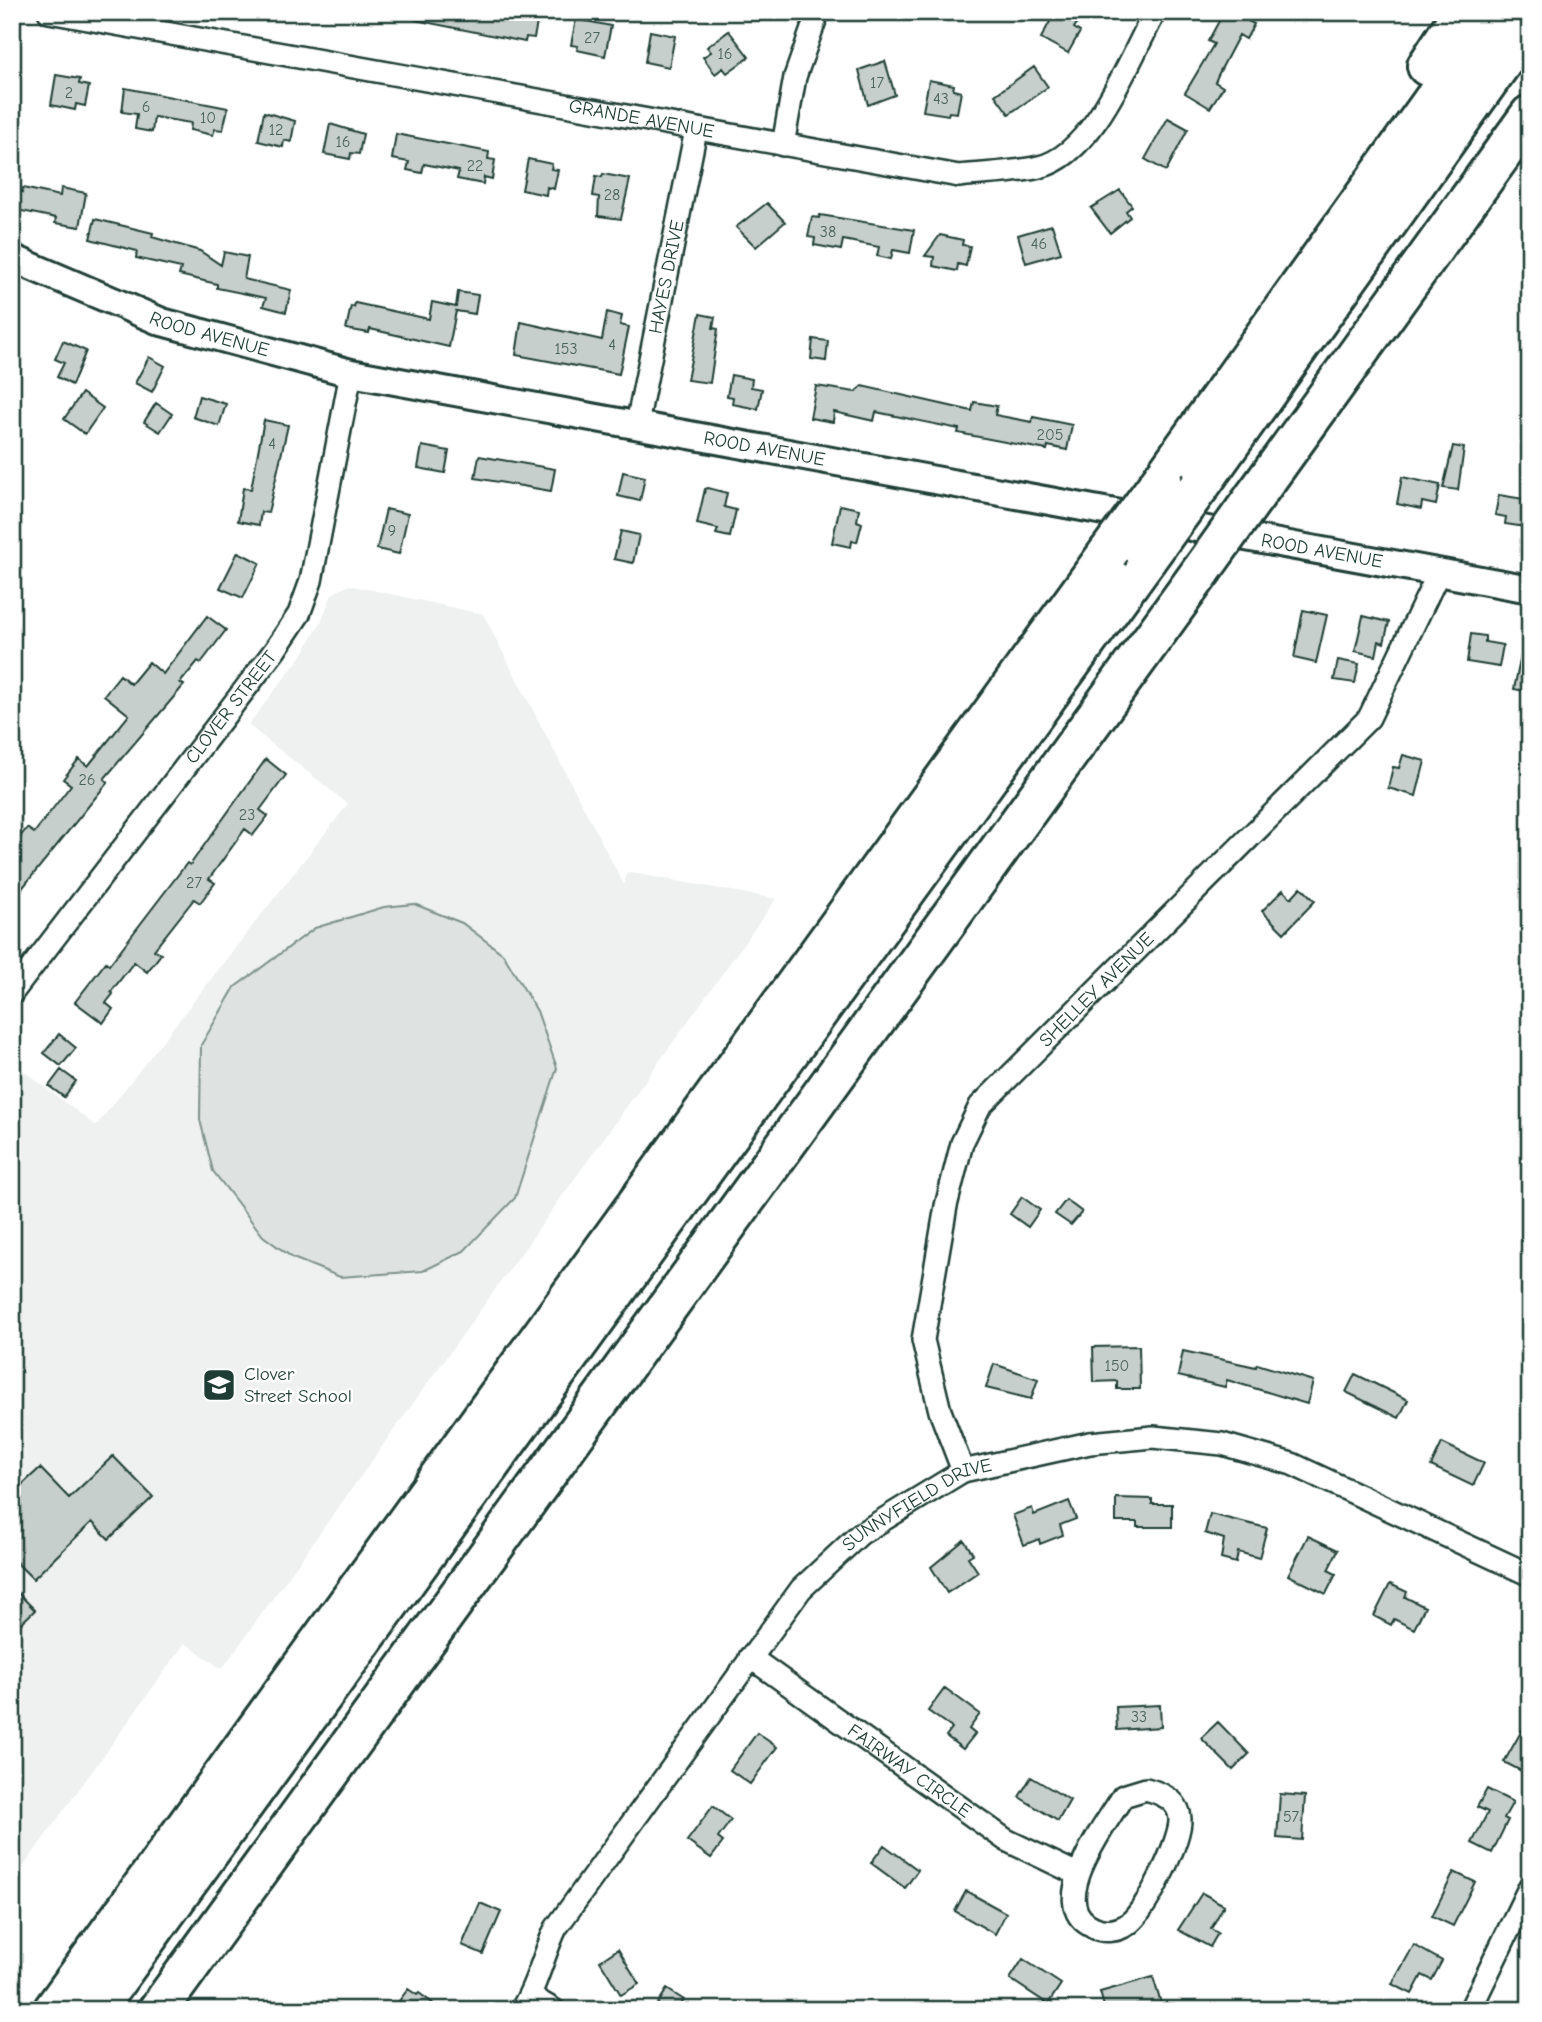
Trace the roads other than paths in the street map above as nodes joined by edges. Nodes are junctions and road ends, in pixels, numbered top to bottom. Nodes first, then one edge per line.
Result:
1 (49, 12) edge
2 (818, 12) edge
3 (1154, 12) edge
4 (1462, 12) edge
5 (1496, 12) edge
6 (1530, 23) edge
7 (1530, 55) edge
8 (1530, 115) edge
9 (696, 130) junction
10 (783, 145) junction
11 (12, 258) edge
12 (1275, 323) junction
13 (351, 373) junction
14 (637, 424) junction
15 (1225, 490) junction
16 (1171, 565) junction
17 (1438, 572) junction
18 (1530, 589) edge
19 (12, 993) edge
20 (963, 1471) junction
21 (1530, 1575) edge
22 (750, 1657) junction
23 (1077, 1874) junction
24 (1530, 1886) edge
25 (526, 2003) edge
26 (53, 2010) edge
27 (95, 2010) edge
28 (117, 2010) edge
29 (158, 2010) edge
30 (554, 2010) edge
31 (1470, 2010) edge

1 - 9 street, GRANDE AVENUE
2 - 10 street
3 - 10 street, GRANDE AVENUE
4 - 12 highway
5 - 12 highway
6 - 15 highway
7 - 15 highway
8 - 15 highway
9 - 10 street, GRANDE AVENUE
9 - 14 street, HAYES DRIVE
11 - 13 street, ROOD AVENUE
12 - 26 highway, bridge
13 - 14 street, ROOD AVENUE
13 - 19 street, CLOVER STREET
14 - 17 street, ROOD AVENUE
15 - 16 highway, bridge
15 - 16 highway, bridge
16 - 27 highway
16 - 28 highway
16 - 29 highway
17 - 18 street, ROOD AVENUE
17 - 20 street, SHELLEY AVENUE
20 - 21 street, SUNNYFIELD DRIVE
20 - 22 street, SUNNYFIELD DRIVE
22 - 23 street, FAIRWAY CIRCLE
22 - 25 street, SUNNYFIELD DRIVE
23 - 23 street
24 - 31 street
25 - 30 street

